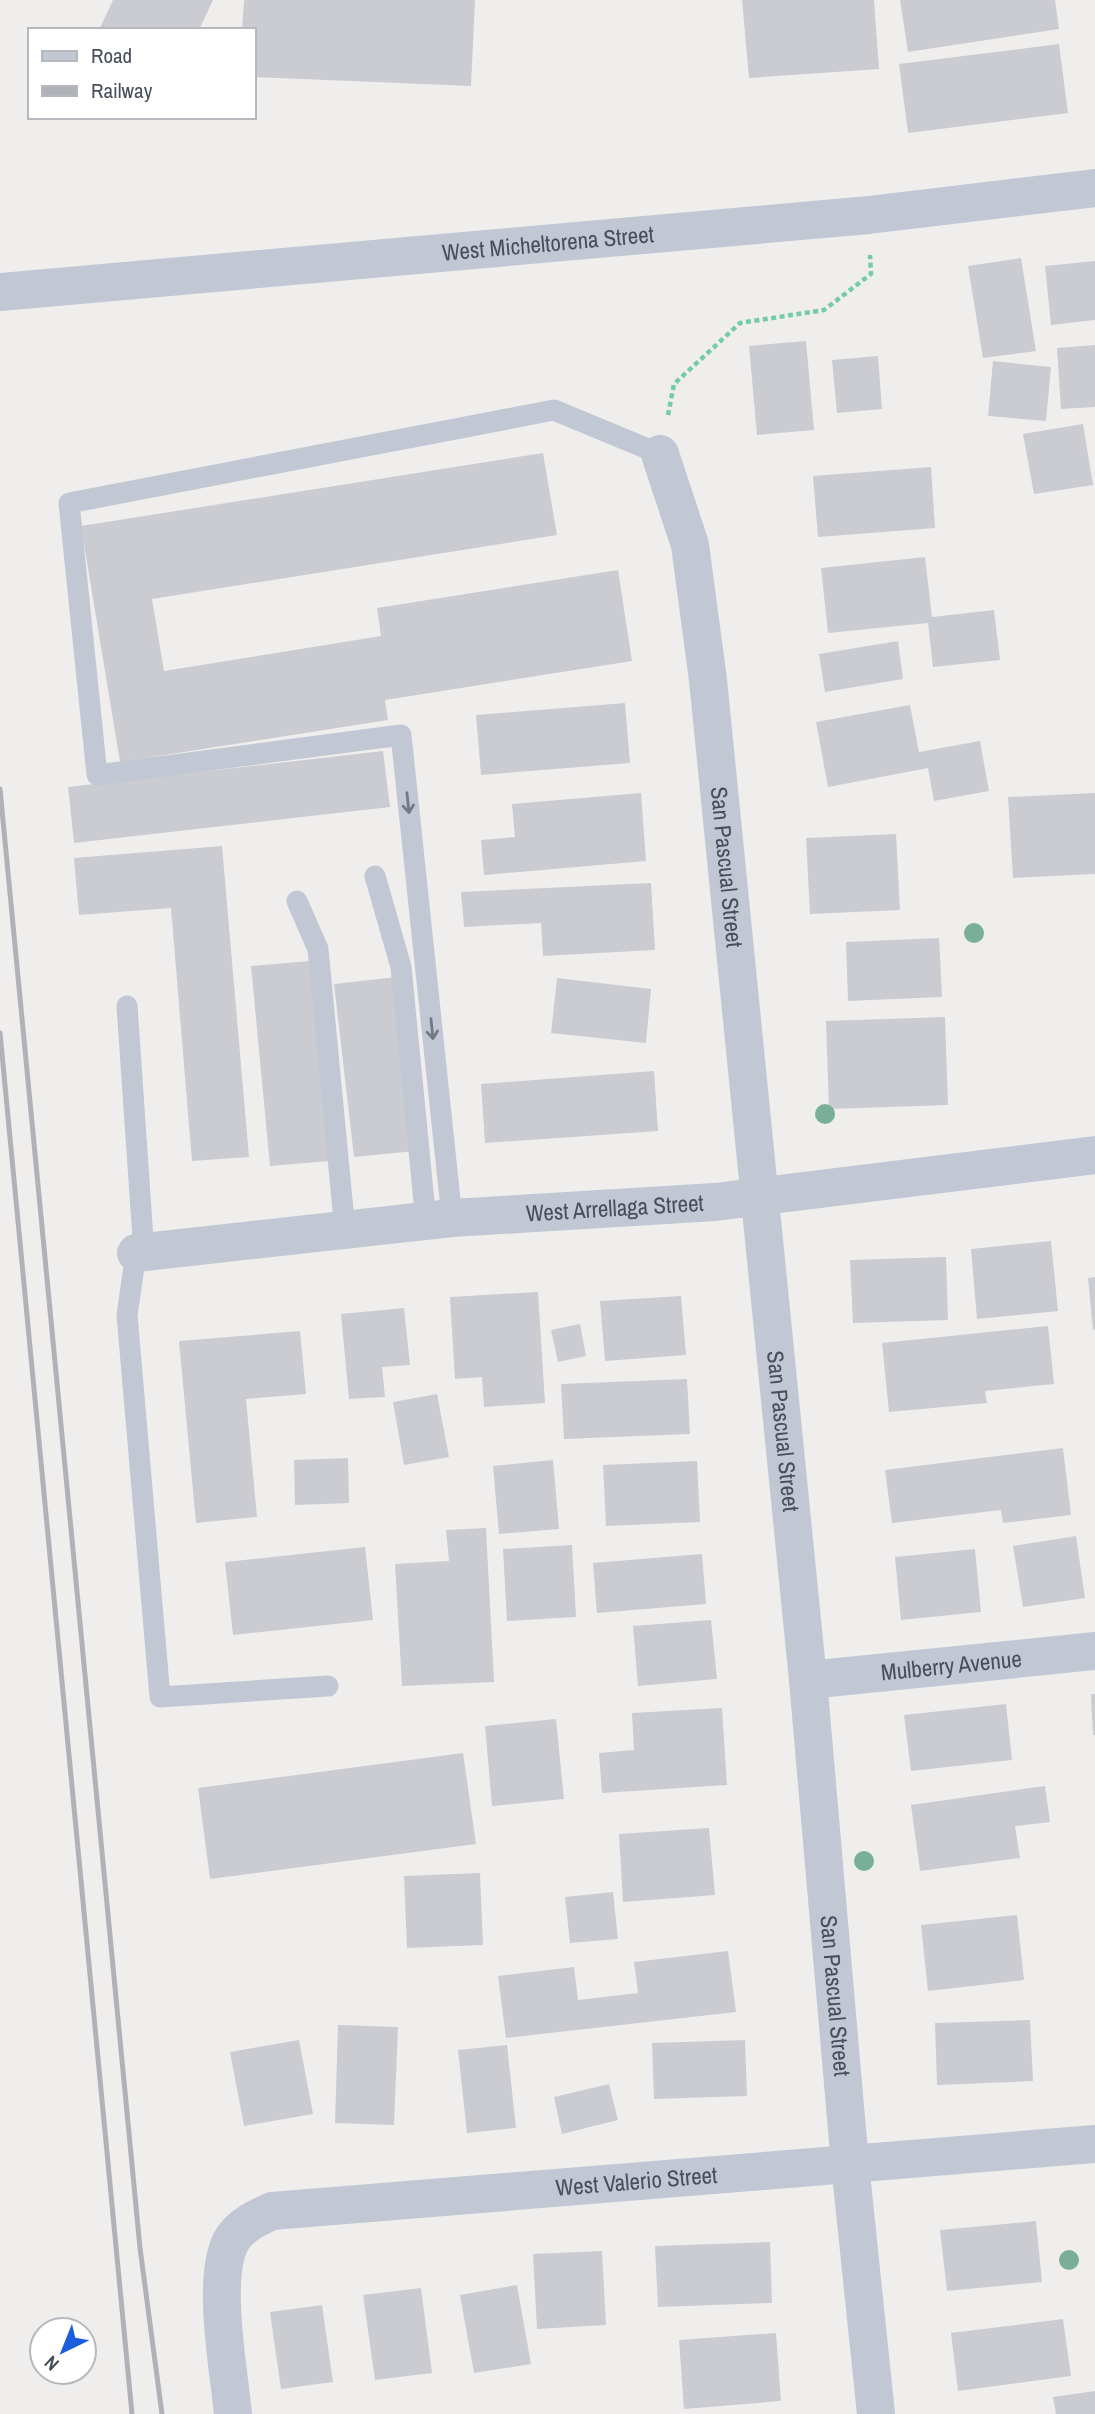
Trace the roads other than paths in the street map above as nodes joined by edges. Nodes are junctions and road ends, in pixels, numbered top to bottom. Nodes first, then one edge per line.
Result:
1 (1095, 188) edge
2 (0, 292) edge
3 (660, 454) joint
4 (375, 876) dead end
5 (296, 901) dead end
6 (127, 1006) dead end
7 (1095, 1155) edge
8 (758, 1195) junction
9 (439, 1220) junction
10 (345, 1231) junction
11 (140, 1253) junction
12 (1095, 1651) edge
13 (808, 1680) junction
14 (328, 1686) dead end
15 (1095, 2144) edge
16 (850, 2164) junction
17 (233, 2414) edge
18 (876, 2414) edge

1 - 2 street, West Micheltorena Street
3 - 8 street, San Pascual Street
3 -> 9 lane
4 - 9 lane
5 - 10 lane
6 - 11 lane
7 - 8 street, West Arrellaga Street
8 - 9 street, West Arrellaga Street
8 - 13 street, San Pascual Street
9 - 10 street, West Arrellaga Street
10 - 11 street, West Arrellaga Street
11 - 14 lane
12 - 13 street, Mulberry Avenue
13 - 16 street, San Pascual Street
15 - 16 street, West Valerio Street
16 - 17 street, West Valerio Street
16 - 18 street, San Pascual Street

